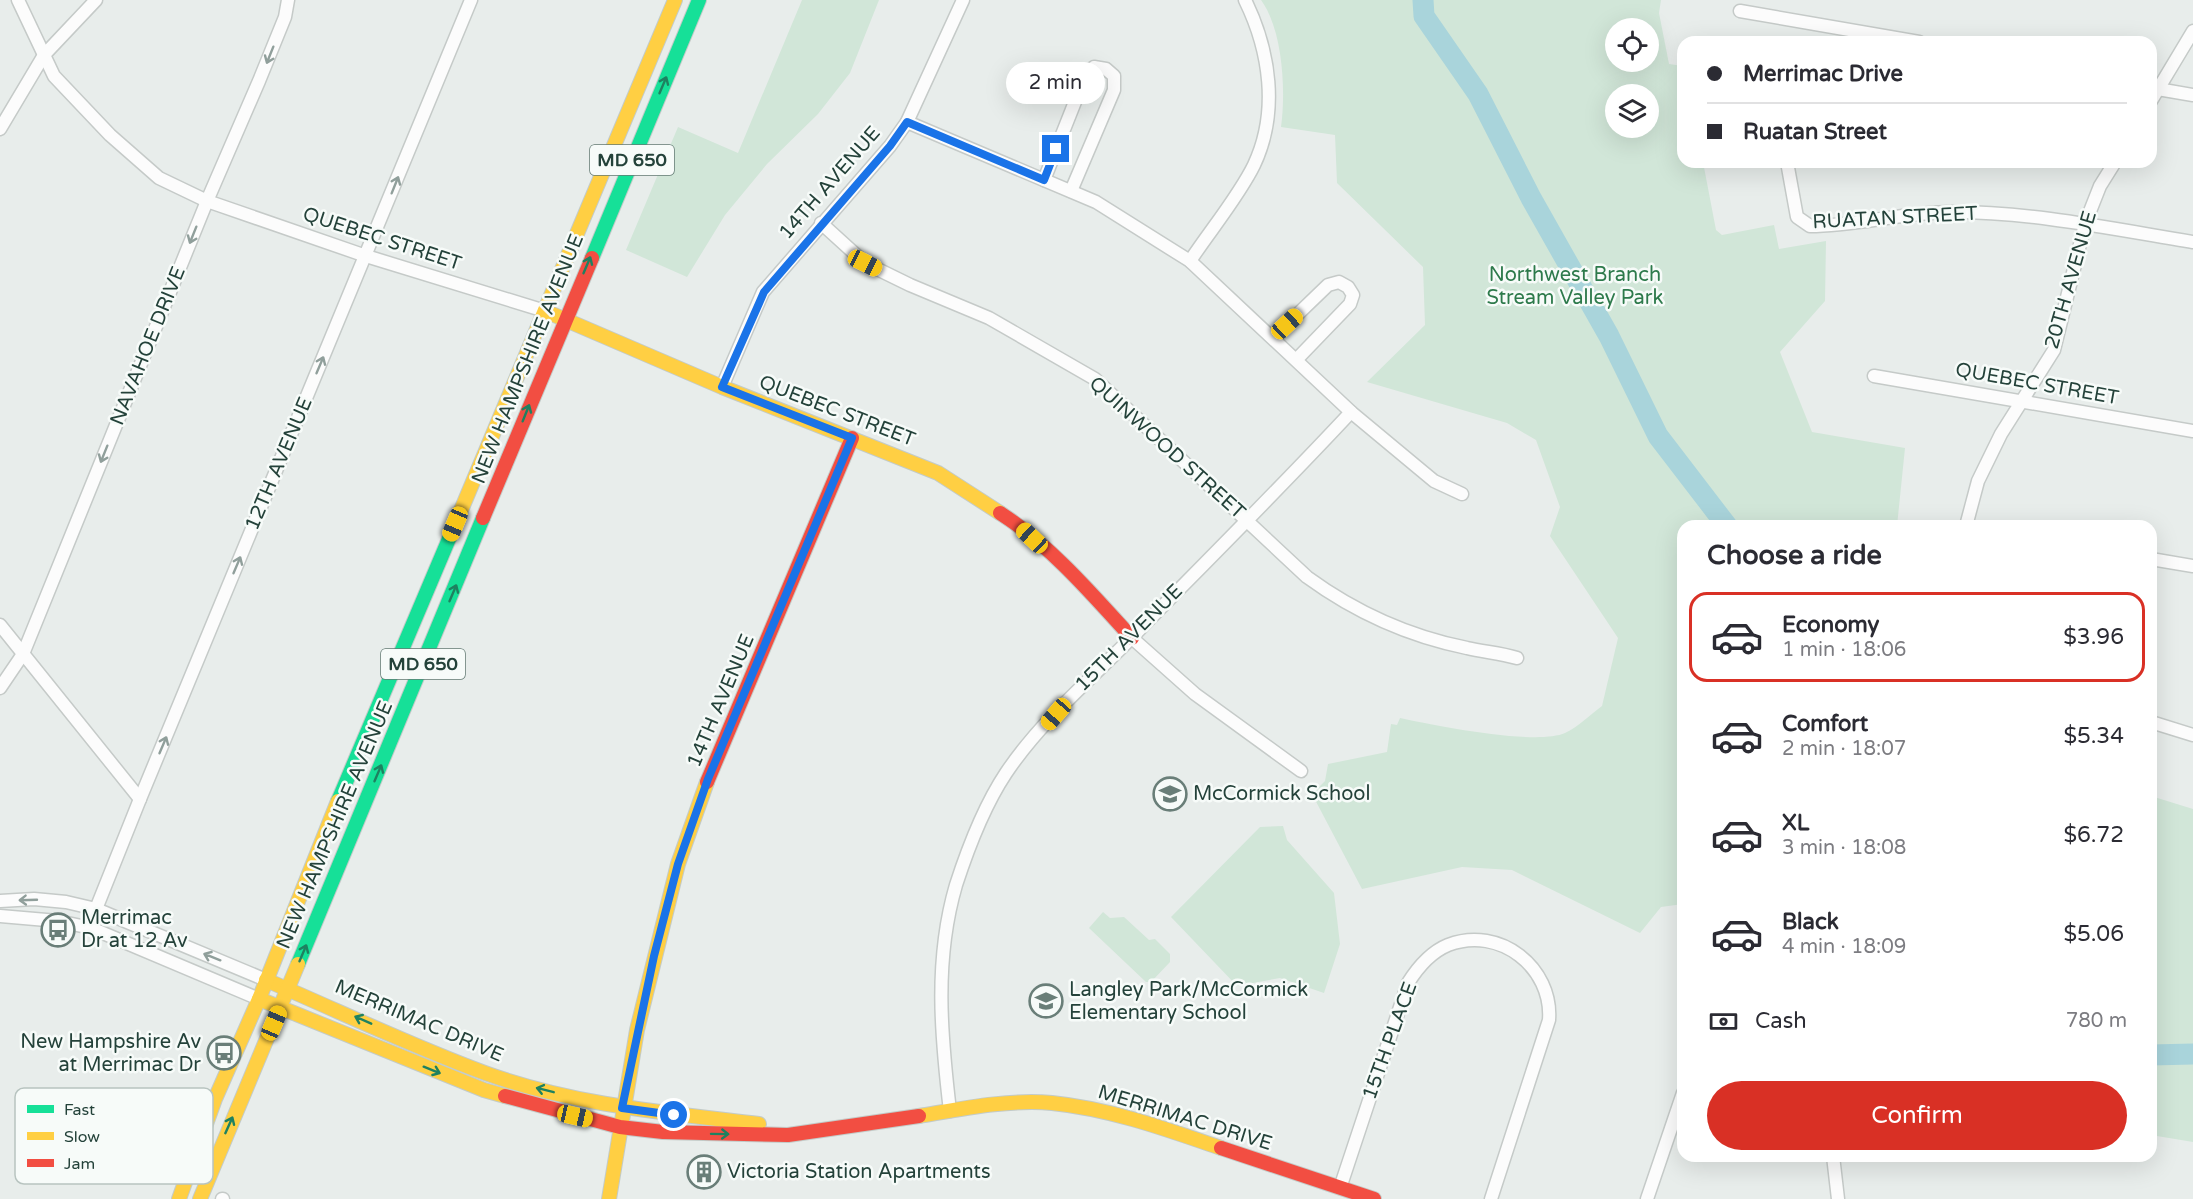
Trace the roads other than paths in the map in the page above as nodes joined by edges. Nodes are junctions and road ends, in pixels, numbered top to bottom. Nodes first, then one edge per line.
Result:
1 (18, 0) edge
2 (96, 0) edge
3 (288, 0) edge
4 (471, 0) edge
5 (675, 0) edge
6 (699, 0) edge
7 (963, 0) edge
8 (1245, 0) edge
9 (1740, 11) dead end
10 (2193, 31) edge
11 (1884, 36) edge
12 (44, 55) junction
13 (2157, 85) edge
14 (2157, 88) edge
15 (2193, 95) edge
16 (907, 122) junction
17 (0, 129) edge
18 (1788, 168) edge
19 (2111, 168) edge
20 (1044, 180) junction
21 (1071, 191) junction
22 (207, 201) junction
23 (821, 222) junction
24 (2085, 224) junction
25 (2193, 242) edge
26 (366, 256) junction
27 (1190, 261) junction
28 (545, 311) junction
29 (564, 319) junction
30 (1274, 337) junction
31 (1297, 359) junction
32 (1874, 376) dead end
33 (722, 387) junction
34 (2021, 400) junction
35 (1352, 412) junction
36 (2193, 431) edge
37 (852, 438) junction
38 (1462, 494) dead end
39 (1246, 520) junction
40 (1968, 520) edge
41 (2157, 560) edge
42 (2193, 566) edge
43 (0, 625) edge
44 (1132, 638) junction
45 (23, 654) junction
46 (1517, 658) dead end
47 (0, 688) edge
48 (2157, 724) edge
49 (2193, 735) edge
50 (1301, 771) dead end
51 (140, 799) junction
52 (0, 901) edge
53 (96, 909) junction
54 (0, 916) edge
55 (91, 928) junction
56 (266, 980) junction
57 (289, 987) junction
58 (259, 999) junction
59 (280, 1007) junction
60 (213, 1105) edge
61 (622, 1108) junction
62 (950, 1111) junction
63 (1677, 1111) edge
64 (837, 1126) junction
65 (620, 1127) junction
66 (1834, 1162) edge
67 (213, 1168) edge
68 (184, 1184) edge
69 (206, 1184) edge
70 (1340, 1188) junction
71 (179, 1199) edge
72 (200, 1199) edge
73 (609, 1199) edge
74 (1374, 1199) edge
75 (1491, 1199) edge
76 (1647, 1199) edge
77 (1838, 1199) edge

1 - 12 street, QUEBEC STREET
2 - 12 street
3 -> 22 street, NAVAHOE DRIVE
26 -> 4 street, 12TH AVENUE
5 - 28 street, NEW HAMPSHIRE AVENUE / MD 650
29 -> 6 street, NEW HAMPSHIRE AVENUE / MD 650
7 - 16 street, 14TH AVENUE
8 - 27 street
9 - 11 street
10 - 13 street
12 - 17 street
12 - 22 street, QUEBEC STREET
14 - 15 street
16 - 20 street
16 - 23 street, 14TH AVENUE
18 - 24 street, RUATAN STREET
19 - 24 street, 20TH AVENUE
20 - 21 street
20 - 21 street
21 - 27 street
22 - 26 street, QUEBEC STREET
22 -> 45 street, NAVAHOE DRIVE
23 - 33 street, 14TH AVENUE
23 - 39 street, QUINWOOD STREET
24 - 25 street, RUATAN STREET
24 - 34 street, 20TH AVENUE
26 - 28 street, QUEBEC STREET
51 -> 26 street, 12TH AVENUE
27 - 30 street
28 - 29 street, QUEBEC STREET
28 - 56 street, NEW HAMPSHIRE AVENUE / MD 650
29 - 33 street, QUEBEC STREET
57 -> 29 street, NEW HAMPSHIRE AVENUE / MD 650
30 - 31 street
30 - 31 street
31 - 35 street
32 - 34 street, QUEBEC STREET
33 - 37 street, QUEBEC STREET
34 - 36 street, QUEBEC STREET
34 - 40 street, 20TH AVENUE
35 - 38 street
35 - 39 street, 15TH AVENUE
37 - 44 street, QUEBEC STREET
37 - 61 street, 14TH AVENUE
39 - 44 street, 15TH AVENUE
39 - 46 street, QUINWOOD STREET
41 - 42 street
43 - 45 street
44 - 50 street, QUEBEC STREET
44 - 62 street, 15TH AVENUE
45 - 47 street, NAVAHOE DRIVE
45 - 51 street
48 - 49 street
51 - 53 street, 12TH AVENUE
53 -> 52 street, MERRIMAC DRIVE
53 - 55 street, 12TH AVENUE
56 -> 53 street, MERRIMAC DRIVE
54 - 55 street, MERRIMAC DRIVE
55 - 58 street, MERRIMAC DRIVE
56 - 57 street, MERRIMAC DRIVE
56 - 58 street, NEW HAMPSHIRE AVENUE / MD 650
57 - 59 street, NEW HAMPSHIRE AVENUE / MD 650
61 -> 57 street, MERRIMAC DRIVE
58 - 59 street, MERRIMAC DRIVE
58 - 60 street, NEW HAMPSHIRE AVENUE / MD 650
59 -> 65 street, MERRIMAC DRIVE
67 -> 59 street, NEW HAMPSHIRE AVENUE / MD 650
61 - 64 street, MERRIMAC DRIVE
61 - 65 street, 14TH AVENUE
62 - 64 street, MERRIMAC DRIVE
62 - 70 street, MERRIMAC DRIVE
63 - 76 street
65 -> 64 street, MERRIMAC DRIVE
65 - 73 street, 14TH AVENUE
66 - 77 street
68 - 71 street, NEW HAMPSHIRE AVENUE / MD 650
72 -> 69 street, NEW HAMPSHIRE AVENUE / MD 650
70 - 74 street, MERRIMAC DRIVE
70 - 75 street, 15TH PLACE

